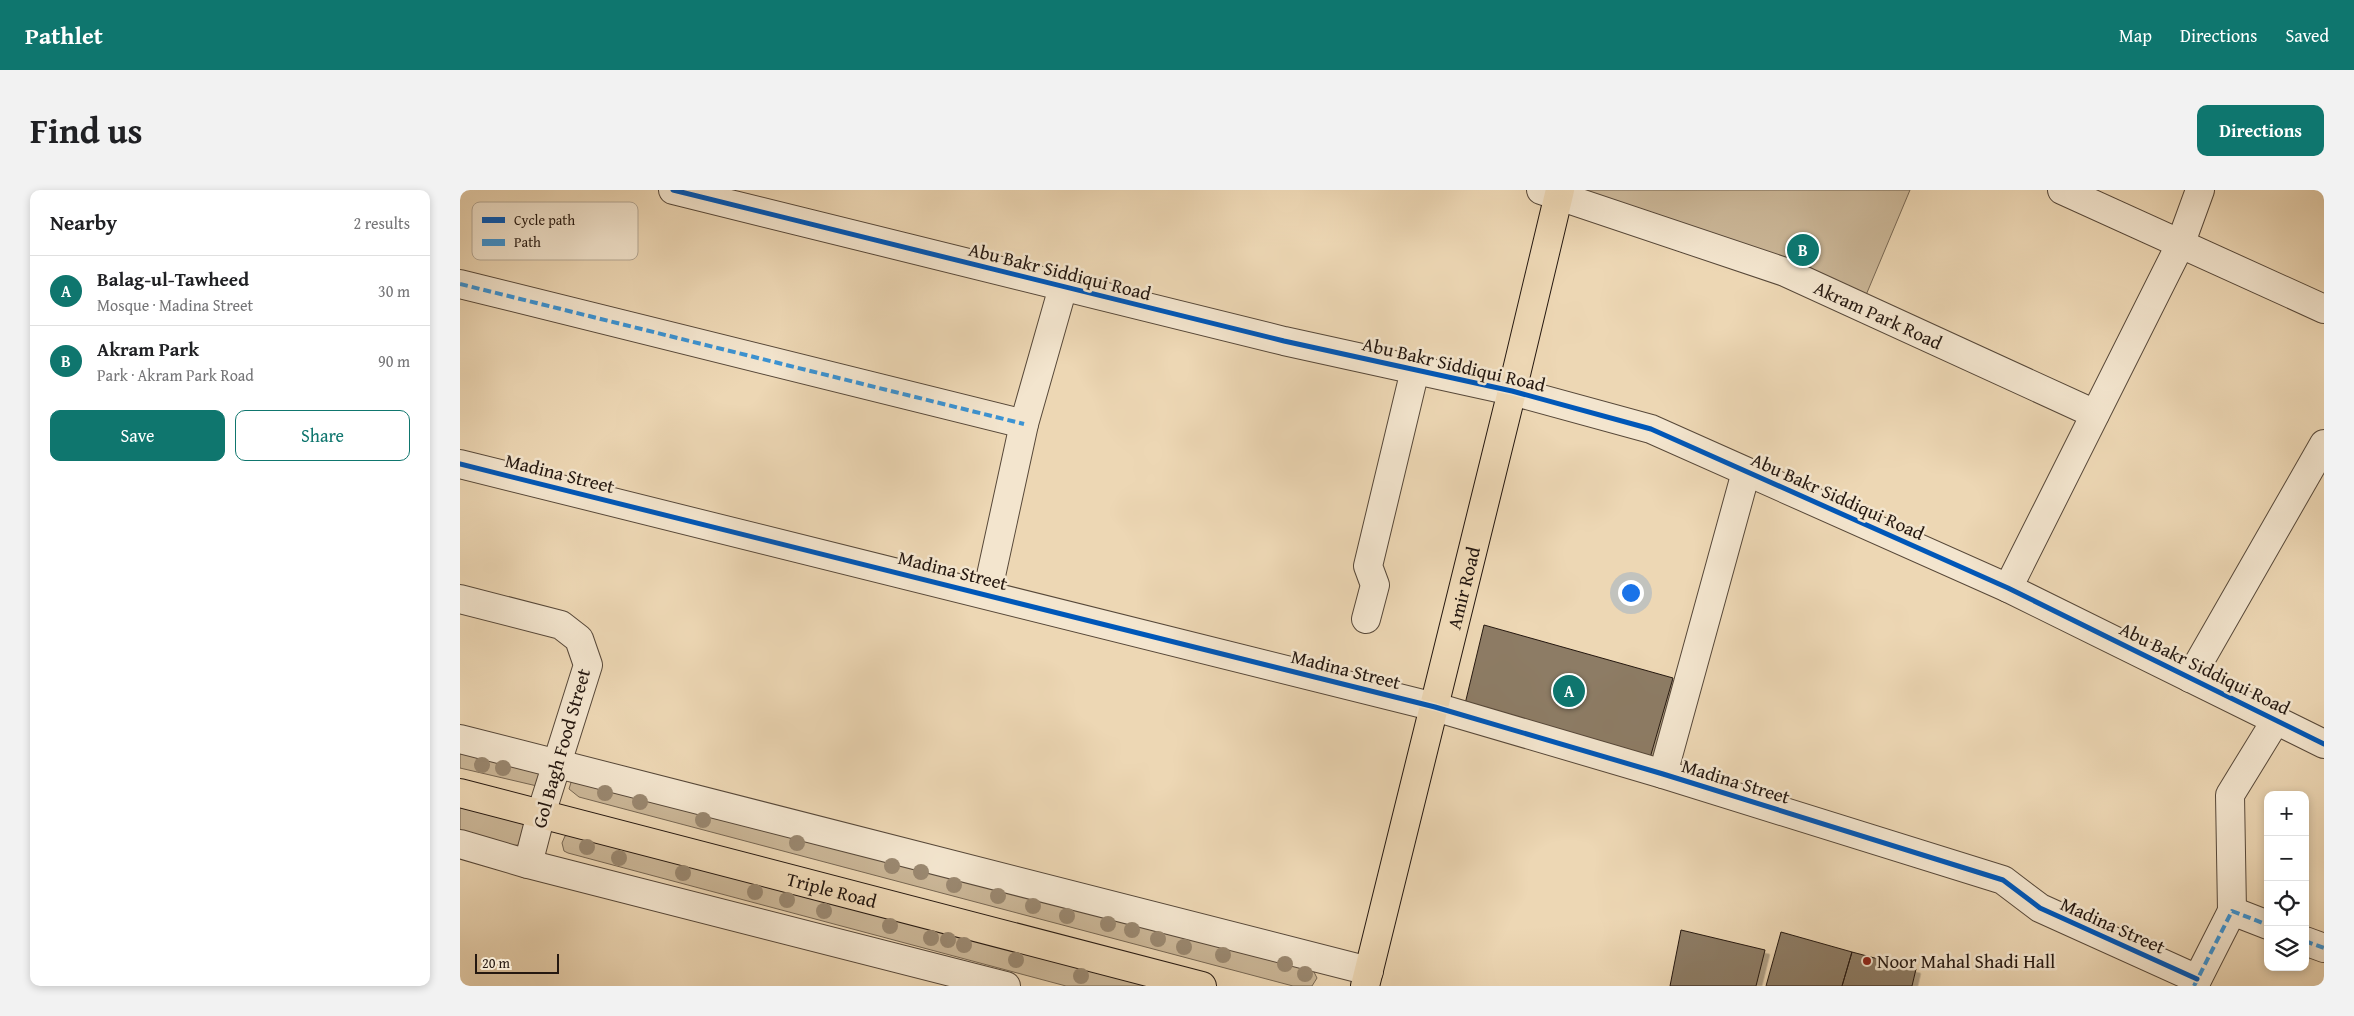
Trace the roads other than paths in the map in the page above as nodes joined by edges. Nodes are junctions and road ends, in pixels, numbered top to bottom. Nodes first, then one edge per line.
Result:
1 (673, 190) edge
2 (2062, 190) edge
3 (2200, 190) edge
4 (1553, 191) edge
5 (2180, 245) junction
6 (460, 284) edge
7 (1063, 287) junction
8 (2324, 309) edge
9 (1415, 370) junction
10 (1512, 391) junction
11 (2095, 414) junction
12 (1024, 424) junction
13 (2324, 444) edge
14 (460, 464) edge
15 (1746, 472) junction
16 (2008, 588) junction
17 (987, 594) junction
18 (460, 600) edge
19 (1366, 619) dead end
20 (2190, 678) junction
21 (1434, 706) junction
22 (2276, 720) junction
23 (460, 738) edge
24 (2324, 744) edge
25 (557, 764) junction
26 (1663, 774) junction
27 (460, 794) edge
28 (541, 814) junction
29 (460, 844) edge
30 (528, 864) junction
31 (2232, 911) junction
32 (2264, 923) edge
33 (2309, 942) edge
34 (2324, 948) edge
35 (1367, 979) edge
36 (2196, 982) edge
37 (1006, 986) edge
38 (1202, 986) edge

1 - 7 street, Abu Bakr Siddiqui Road
2 - 5 street
3 - 5 street
4 - 10 main road, Amir Road
4 - 11 street, Akram Park Road
5 - 8 street
5 - 11 street
6 - 12 street
7 - 9 street, Abu Bakr Siddiqui Road
7 - 12 street
9 - 10 street, Abu Bakr Siddiqui Road
9 - 19 street
10 - 15 street, Abu Bakr Siddiqui Road
10 - 21 main road, Amir Road
11 - 16 street
12 - 17 street
13 - 20 street
14 - 17 street, Madina Street
15 - 16 street, Abu Bakr Siddiqui Road
15 - 26 street
16 - 20 street, Abu Bakr Siddiqui Road
17 - 21 street, Madina Street
18 - 25 street, Gol Bagh Food Street
20 - 22 street, Abu Bakr Siddiqui Road
21 - 26 street, Madina Street
21 - 35 main road, Amir Road
22 - 24 street, Abu Bakr Siddiqui Road
22 - 31 street
23 - 25 street
25 - 28 street, Gol Bagh Food Street
25 - 35 street
26 - 36 street, Madina Street
27 - 28 main road, Triple Road
28 - 30 street, Gol Bagh Food Street
28 - 38 main road, Triple Road
29 - 30 street
30 - 37 street
31 - 32 street
31 - 36 street
33 - 34 street

